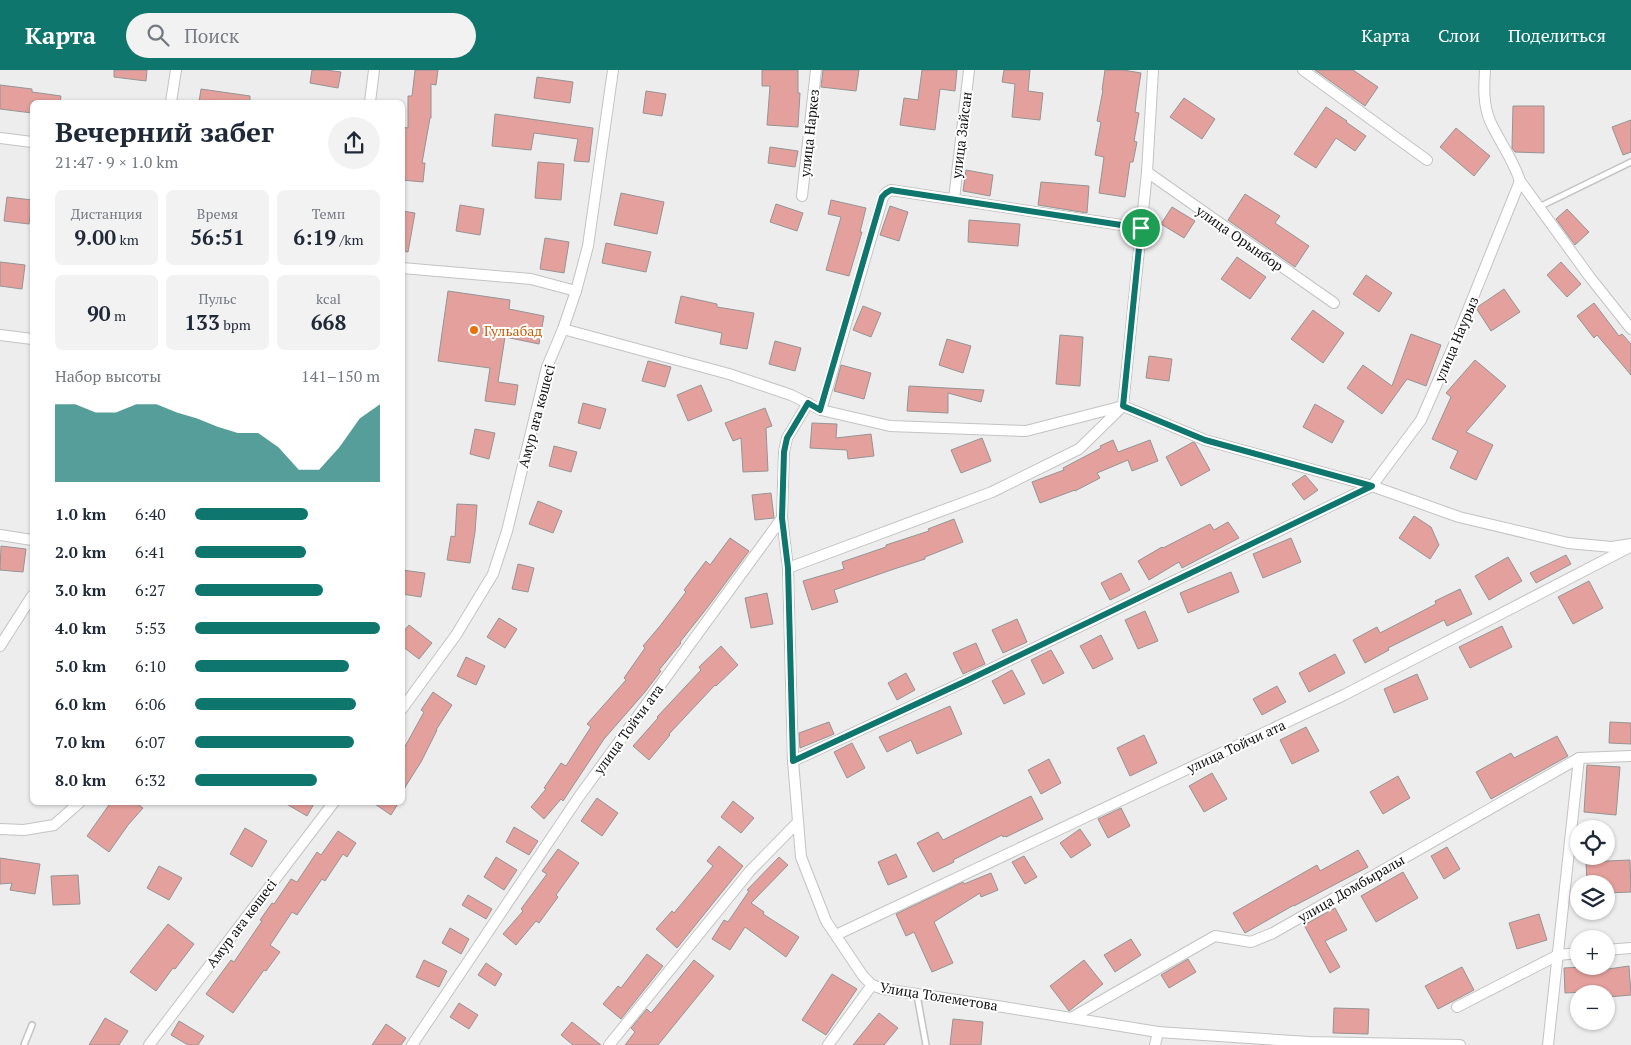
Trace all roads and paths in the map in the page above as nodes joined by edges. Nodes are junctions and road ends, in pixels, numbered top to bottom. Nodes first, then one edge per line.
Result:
1 (176, 70) edge
2 (374, 70) edge
3 (613, 70) edge
4 (816, 70) edge
5 (969, 70) edge
6 (1153, 70) edge
7 (1303, 70) edge
8 (1485, 70) edge
9 (171, 100) edge
10 (370, 100) edge
11 (0, 138) edge
12 (30, 142) edge
13 (1427, 160) dead end
14 (1631, 162) edge
15 (1147, 172) junction
16 (1520, 180) junction
17 (802, 196) dead end
18 (954, 200) junction
19 (1539, 207) junction
20 (1141, 228) junction
21 (405, 268) edge
22 (576, 290) junction
23 (1334, 303) dead end
24 (563, 329) junction
25 (1631, 329) edge
26 (0, 335) edge
27 (30, 339) edge
28 (808, 403) junction
29 (1123, 406) junction
30 (820, 410) junction
31 (1372, 486) junction
32 (782, 518) junction
33 (0, 535) edge
34 (30, 540) edge
35 (1631, 545) edge
36 (788, 568) junction
37 (30, 599) edge
38 (0, 646) edge
39 (405, 705) edge
40 (1631, 756) edge
41 (1579, 758) junction
42 (793, 761) junction
43 (77, 805) edge
44 (332, 805) edge
45 (797, 823) junction
46 (0, 829) edge
47 (836, 935) junction
48 (1631, 948) edge
49 (1615, 949) edge
50 (1570, 954) edge
51 (1558, 955) junction
52 (872, 985) junction
53 (917, 994) junction
54 (1457, 1008) dead end
55 (1071, 1018) junction
56 (32, 1025) dead end
57 (1158, 1032) junction
58 (1308, 1044) edge
59 (24, 1045) edge
60 (149, 1045) edge
61 (412, 1045) edge
62 (609, 1045) edge
63 (828, 1045) edge
64 (926, 1045) edge
65 (1156, 1045) edge
66 (1442, 1045) edge
67 (1460, 1045) edge
68 (1548, 1045) edge

1 - 9 street
2 - 10 street
3 - 22 street, Амур аға көшесі
4 - 17 street, улица Наркез
5 - 18 street, улица Зайсан
6 - 15 street
7 - 13 street
8 - 16 street
11 - 12 street
14 - 19 lane
15 - 20 street
15 - 23 street, улица Орынбор
16 - 19 street
16 - 31 street, улица Наурыз
18 - 20 street
18 - 30 street
19 - 25 street
20 - 29 street
21 - 22 street
22 - 24 street, Амур аға көшесі
24 - 28 street
24 - 39 street, Амур аға көшесі
26 - 27 street
28 - 30 street
28 - 32 street
29 - 30 street
29 - 31 street
29 - 36 street
31 - 35 street
31 - 42 street
32 - 36 street, Улица Толеметова
32 - 61 street, улица Тойчи ата
33 - 34 street
35 - 47 street, улица Тойчи ата
36 - 42 street, Улица Толеметова
37 - 38 street
40 - 41 street, улица Домбыралы
41 - 51 street
41 - 55 street, улица Домбыралы
42 - 45 street, Улица Толеметова
43 - 46 street
44 - 60 street, Амур аға көшесі
45 - 47 street, Улица Толеметова
45 - 62 street
47 - 52 street, Улица Толеметова
48 - 49 street
50 - 51 street
51 - 54 street
51 - 68 street
52 - 53 street, Улица Толеметова
52 - 63 street
53 - 55 street, Улица Толеметова
53 - 64 lane
55 - 57 street, Улица Толеметова
56 - 59 lane
57 - 58 street, Улица Толеметова
57 - 65 street
58 - 66 street, Улица Толеметова
66 - 67 street, Улица Толеметова

